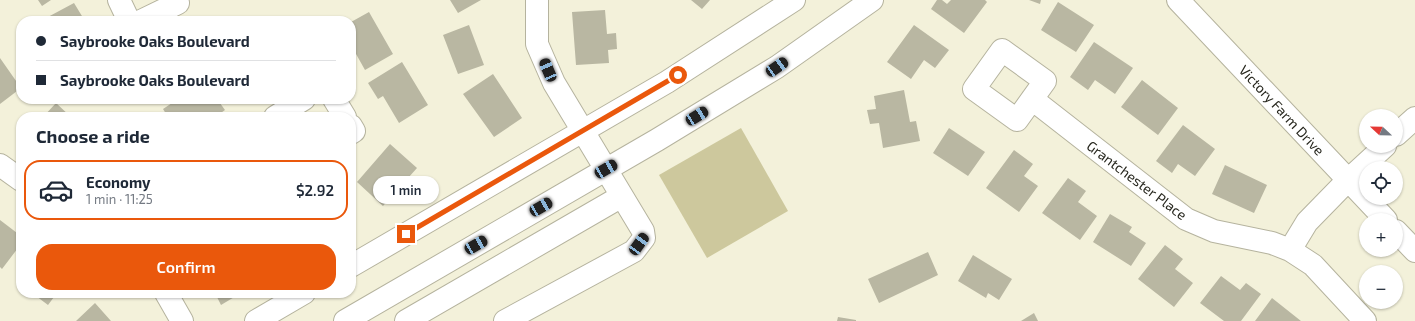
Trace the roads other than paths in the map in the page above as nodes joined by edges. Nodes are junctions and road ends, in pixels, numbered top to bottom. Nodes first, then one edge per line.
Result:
1 (119, 0) edge
2 (176, 0) edge
3 (537, 0) edge
4 (794, 0) edge
5 (872, 0) edge
6 (1178, 0) edge
7 (127, 16) edge
8 (151, 16) edge
9 (1032, 99) dead end
10 (296, 104) edge
11 (284, 112) edge
12 (1415, 118) edge
13 (1403, 129) edge
14 (583, 131) junction
15 (1377, 153) edge
16 (0, 165) edge
17 (606, 169) junction
18 (16, 176) edge
19 (1348, 180) junction
20 (622, 196) junction
21 (1379, 213) edge
22 (1403, 239) edge
23 (1290, 250) junction
24 (1415, 252) edge
25 (356, 263) edge
26 (169, 298) edge
27 (295, 298) edge
28 (182, 321) edge
29 (256, 321) edge
30 (345, 321) edge
31 (406, 321) edge
32 (505, 321) edge
33 (1365, 321) edge

1 - 7 street
2 - 8 street
3 - 14 street
4 - 14 street
5 - 17 street
6 - 19 street, Victory Farm Drive
9 - 23 street, Grantchester Place
10 - 11 street
12 - 13 street
14 - 17 street
14 - 25 street
15 - 19 street
16 - 18 street
17 - 20 street
17 - 30 street
19 - 21 street, Victory Farm Drive
19 - 23 street
20 - 31 street
20 - 32 street
22 - 24 street
23 - 33 street, Grantchester Place
26 - 28 street
27 - 29 street

